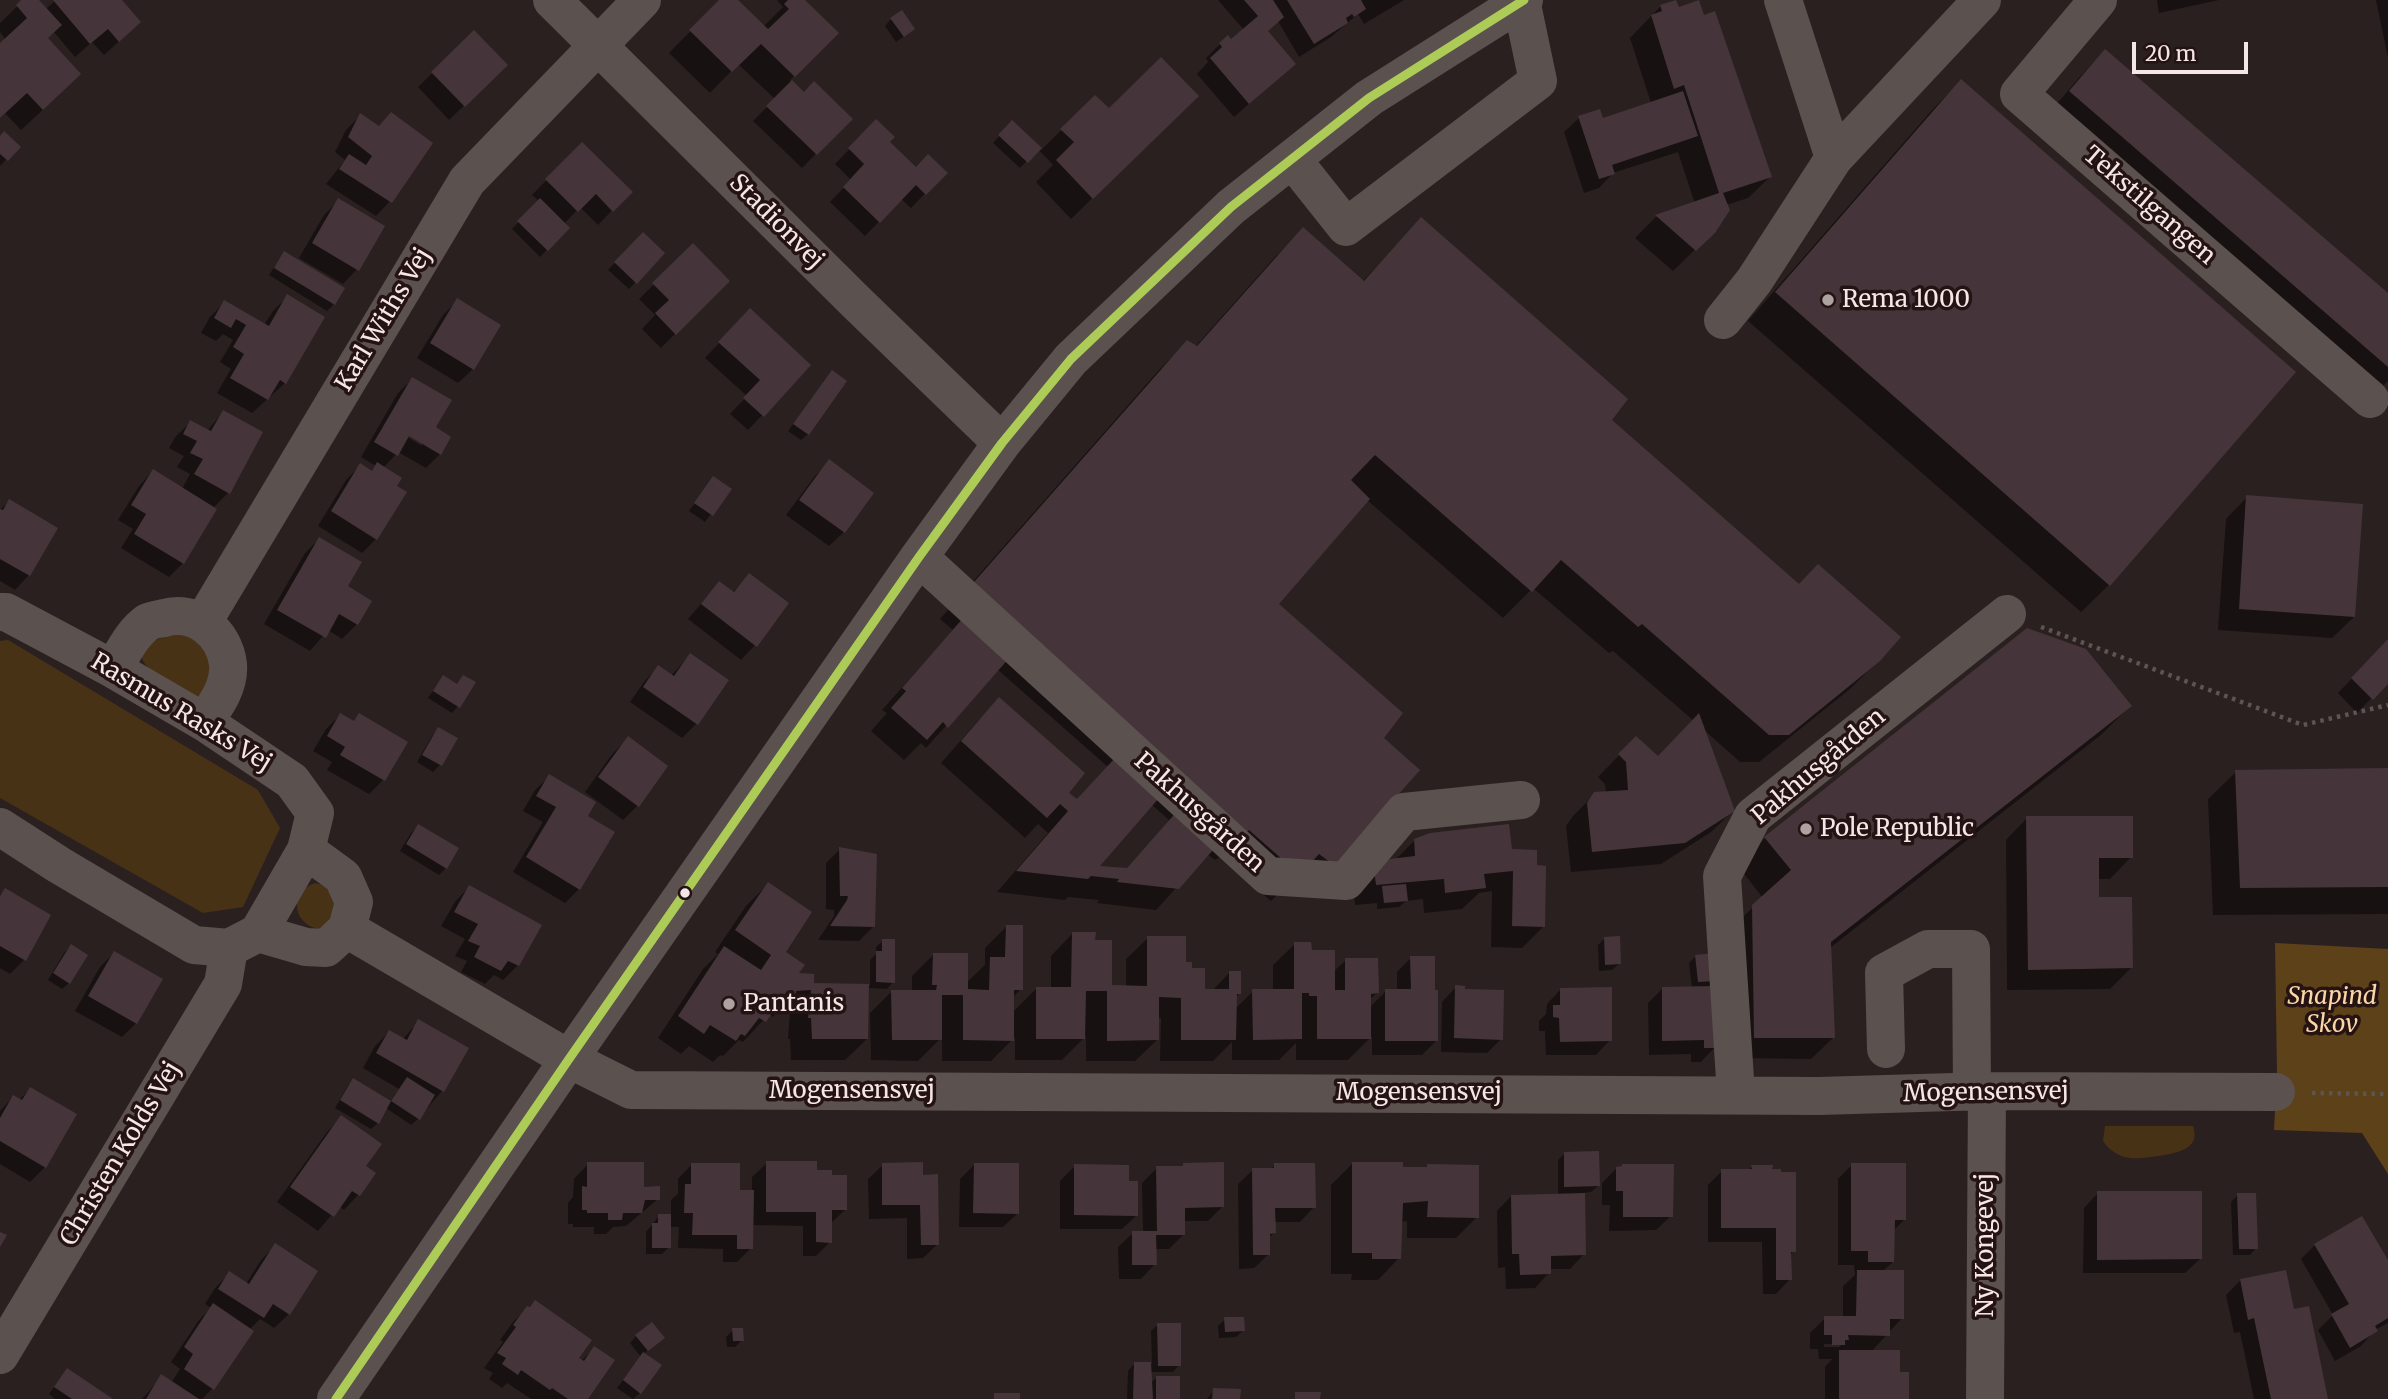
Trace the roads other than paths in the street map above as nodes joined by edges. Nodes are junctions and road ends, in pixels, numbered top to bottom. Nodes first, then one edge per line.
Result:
1 (552, 0) edge
2 (642, 0) edge
3 (1522, 0) edge
4 (1783, 0) edge
5 (1982, 0) edge
6 (2098, 0) edge
7 (599, 46) junction
8 (1834, 158) junction
9 (1292, 159) junction
10 (1723, 320) dead end
11 (2370, 399) dead end
12 (1002, 443) junction
13 (919, 558) junction
14 (0, 612) edge
15 (2007, 614) road end
16 (204, 622) junction
17 (113, 670) junction
18 (204, 722) junction
19 (1521, 800) dead end
20 (0, 827) edge
21 (306, 850) junction
22 (347, 929) junction
23 (243, 940) junction
24 (1886, 1049) dead end
25 (569, 1059) junction
26 (1980, 1092) junction
27 (2276, 1092) road end
28 (1736, 1095) junction
29 (0, 1355) edge
30 (336, 1399) edge
31 (1985, 1399) edge

1 - 7 street, Stadionvej
2 - 7 street, Karl Withs Vej
3 - 9 street
3 - 9 street
4 - 8 street
5 - 8 street
6 - 11 street, Tekstilgangen
7 - 12 street, Stadionvej
7 - 16 street, Karl Withs Vej
8 - 10 street
9 - 12 street
12 - 13 street
13 - 19 street, Pakhusgården
13 - 25 street
14 - 17 street, Rasmus Rasks Vej
15 - 28 street, Pakhusgården
16 - 17 street
16 - 18 street
17 - 18 street, Rasmus Rasks Vej
18 - 21 street, Rasmus Rasks Vej
20 - 23 street
21 - 22 street
21 - 23 street, Rasmus Rasks Vej
22 - 23 street
22 - 25 street
23 - 29 street, Christen Kolds Vej
24 - 26 street, Ny Kongevej
25 - 28 street, Mogensensvej
25 - 30 street
26 - 27 street, Mogensensvej
26 - 28 street, Mogensensvej
26 - 31 street, Ny Kongevej

